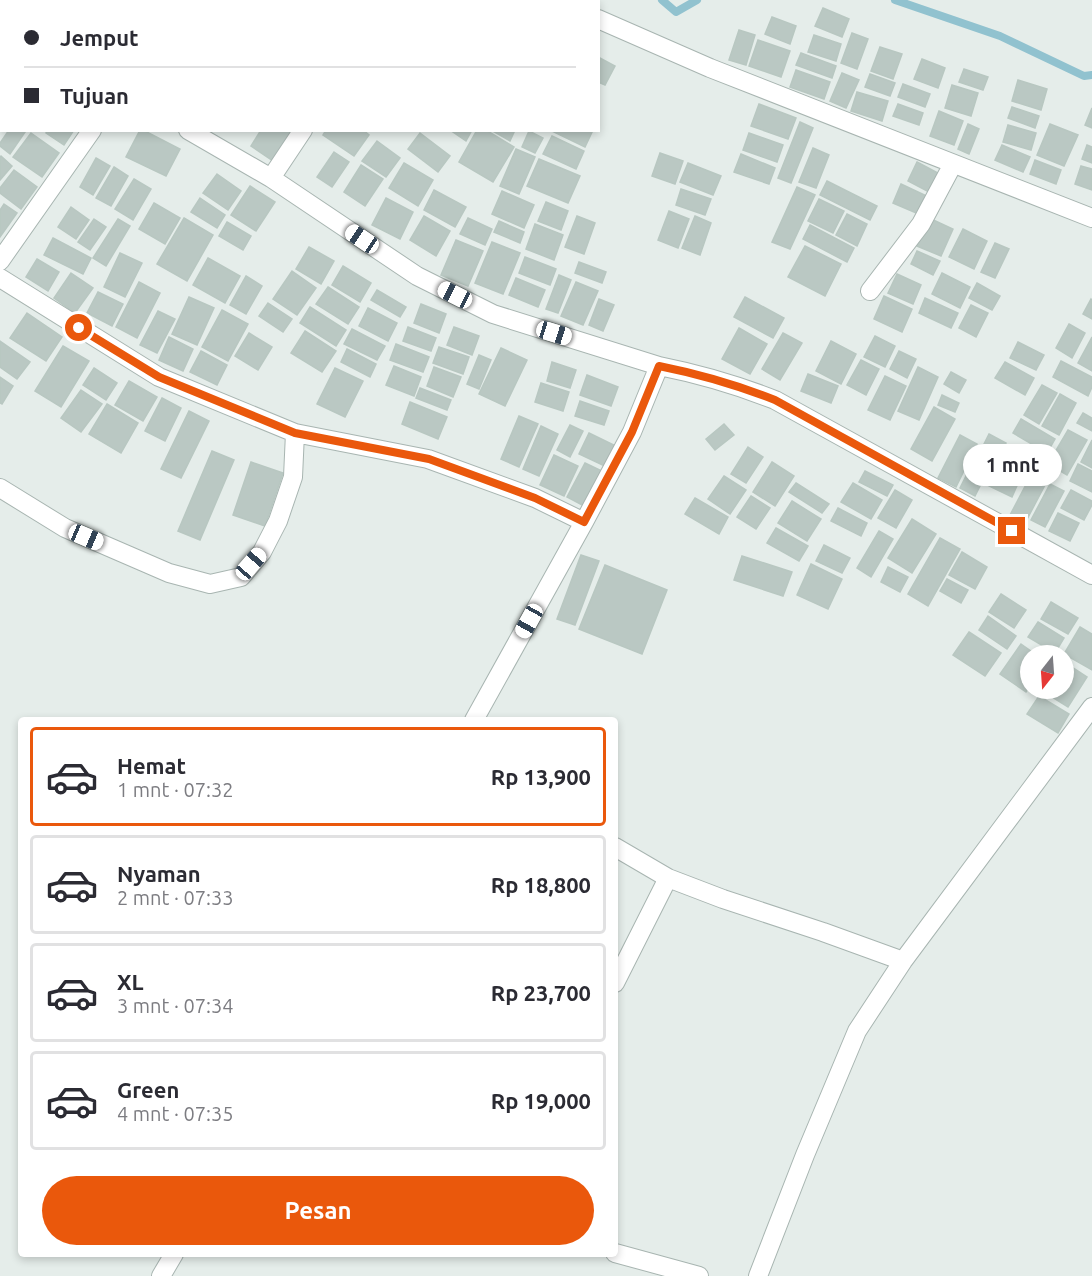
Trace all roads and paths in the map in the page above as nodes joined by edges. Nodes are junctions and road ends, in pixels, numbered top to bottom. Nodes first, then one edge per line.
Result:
1 (600, 20) edge
2 (91, 132) edge
3 (191, 132) edge
4 (302, 132) edge
5 (953, 164) junction
6 (271, 178) junction
7 (1092, 218) edge
8 (0, 261) edge
9 (0, 278) edge
10 (870, 291) dead end
11 (667, 368) junction
12 (295, 433) junction
13 (0, 488) edge
14 (584, 522) junction
15 (1092, 575) edge
16 (1092, 707) edge
17 (476, 717) edge
18 (618, 849) edge
19 (668, 878) junction
20 (903, 961) junction
21 (618, 977) edge
22 (618, 1254) edge
23 (172, 1257) edge
24 (161, 1276) edge
25 (699, 1276) edge
26 (758, 1276) edge

1 - 5 street
2 - 8 street
3 - 6 street
4 - 6 street
5 - 7 street
5 - 10 street
6 - 11 street
9 - 12 street
11 - 14 street
11 - 15 street
12 - 13 street
12 - 14 street
14 - 17 street
16 - 20 street
18 - 19 street
19 - 20 street
19 - 21 street
20 - 26 street
22 - 25 street
23 - 24 street

